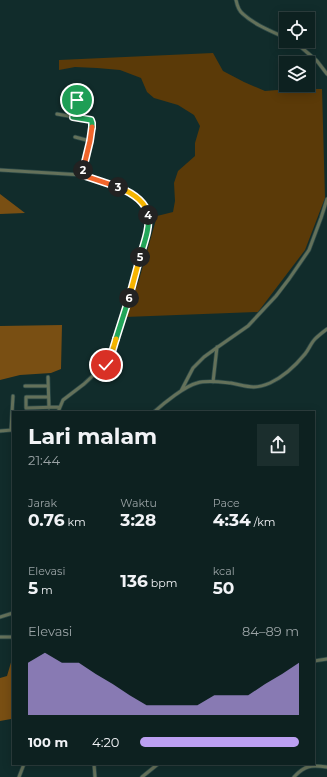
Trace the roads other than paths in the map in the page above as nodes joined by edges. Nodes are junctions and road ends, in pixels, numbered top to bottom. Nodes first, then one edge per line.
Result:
1 (236, 0) edge
2 (279, 35) edge
3 (302, 48) edge
4 (327, 74) edge
5 (66, 98) dead end
6 (57, 114) dead end
7 (73, 117) junction
8 (75, 137) dead end
9 (90, 141) junction
10 (0, 170) edge
11 (82, 175) junction
12 (327, 199) edge
13 (327, 329) edge
14 (217, 347) junction
15 (48, 377) dead end
16 (212, 382) junction
17 (185, 383) junction
18 (25, 386) dead end
19 (48, 386) junction
20 (190, 386) junction
21 (181, 391) junction
22 (13, 396) dead end
23 (48, 397) junction
24 (49, 408) junction
25 (60, 408) junction
26 (13, 411) edge
27 (58, 411) edge
28 (155, 411) edge
29 (12, 430) edge
30 (0, 431) edge
31 (12, 613) edge
32 (0, 617) edge
33 (0, 637) edge
34 (12, 637) edge
35 (327, 659) edge
36 (315, 661) edge
37 (24, 765) edge
38 (94, 765) edge
39 (157, 765) edge
40 (327, 767) edge
41 (19, 777) edge
42 (96, 777) edge
43 (142, 777) edge
44 (294, 777) edge

1 - 2 street
3 - 4 street
5 - 7 street
6 - 7 street
7 - 9 street
8 - 9 street
9 - 11 street
10 - 11 street
11 - 25 street
12 - 14 street
13 - 16 street
14 - 16 street
14 - 17 street
15 - 19 street
16 - 20 street
17 - 20 street
17 - 21 street
18 - 19 street
19 - 23 street
20 - 21 street
21 - 28 street
22 - 26 street
23 - 24 street
23 - 24 street
24 - 25 street
25 - 27 street
29 - 30 street
31 - 32 street
33 - 34 street
35 - 36 street
37 - 41 street
38 - 42 street
39 - 43 street
40 - 44 street

